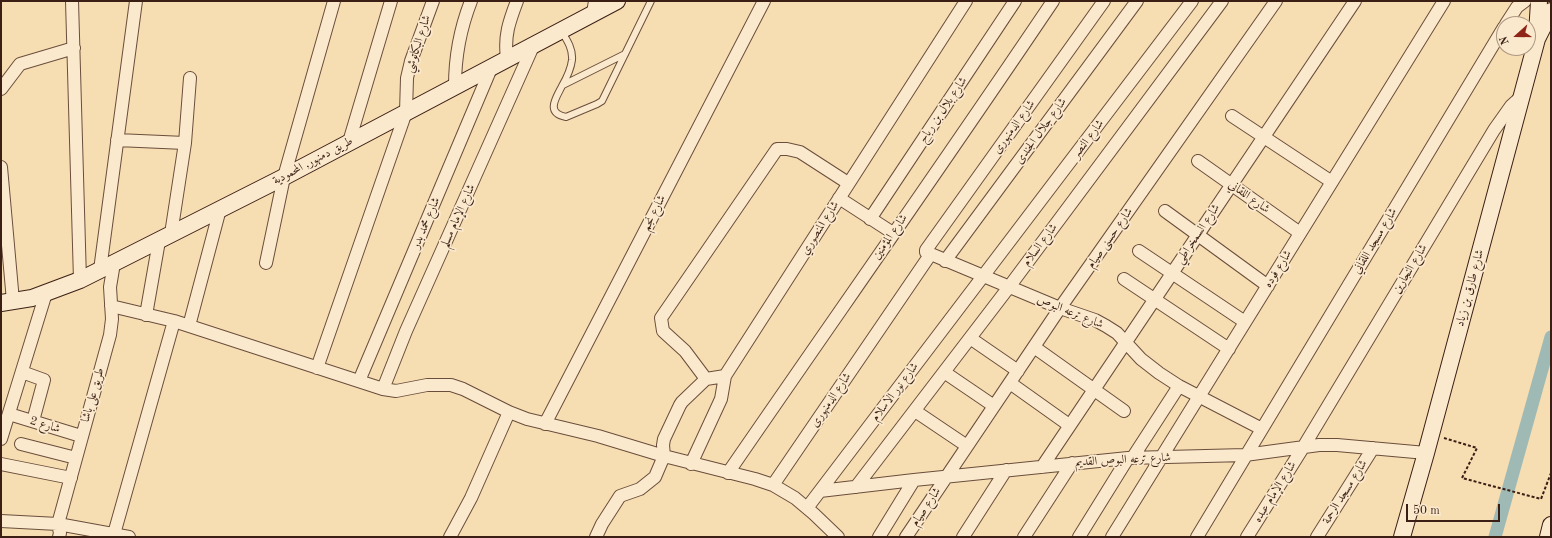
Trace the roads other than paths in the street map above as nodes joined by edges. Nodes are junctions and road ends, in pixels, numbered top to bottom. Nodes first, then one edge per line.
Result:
1 (72, 1) edge
2 (136, 1) edge
3 (334, 1) edge
4 (391, 1) edge
5 (433, 1) edge
6 (471, 1) edge
7 (517, 1) edge
8 (617, 1) edge
9 (651, 1) edge
10 (764, 1) edge
11 (966, 1) edge
12 (1015, 1) edge
13 (1053, 1) edge
14 (1104, 1) edge
15 (1137, 1) edge
16 (1192, 1) edge
17 (1222, 1) edge
18 (1276, 1) edge
19 (1355, 1) edge
20 (1444, 1) edge
21 (1524, 1) edge
22 (1539, 1) edge
23 (594, 7) edge
24 (1551, 11) edge
25 (1511, 16) edge
26 (561, 30) junction
27 (1537, 39) junction
28 (1496, 40) edge
29 (534, 44) junction
30 (74, 48) junction
31 (625, 54) junction
32 (507, 58) junction
33 (492, 66) junction
34 (190, 78) dead end
35 (563, 85) junction
36 (455, 86) junction
37 (1, 89) edge
38 (1522, 96) junction
39 (406, 112) junction
40 (1232, 116) dead end
41 (1264, 137) junction
42 (117, 140) junction
43 (349, 142) junction
44 (185, 143) junction
45 (1198, 161) dead end
46 (1, 167) edge
47 (284, 177) junction
48 (1332, 182) junction
49 (848, 183) junction
50 (1231, 185) junction
51 (839, 198) junction
52 (220, 210) junction
53 (1165, 211) dead end
54 (870, 219) junction
55 (892, 233) junction
56 (1300, 234) junction
57 (1198, 235) junction
58 (165, 238) junction
59 (1139, 252) dead end
60 (928, 254) junction
61 (945, 261) junction
62 (266, 263) dead end
63 (107, 266) junction
64 (1172, 273) junction
65 (983, 276) junction
66 (1124, 279) dead end
67 (80, 280) junction
68 (1268, 286) junction
69 (1009, 287) junction
70 (46, 293) junction
71 (1154, 299) junction
72 (7, 302) edge
73 (111, 306) junction
74 (1060, 308) junction
75 (146, 315) junction
76 (174, 321) junction
77 (1245, 322) junction
78 (189, 326) junction
79 (970, 338) junction
80 (1126, 342) junction
81 (1034, 347) junction
82 (1229, 348) junction
83 (317, 368) junction
84 (1018, 371) junction
85 (22, 372) junction
86 (944, 372) junction
87 (725, 376) junction
88 (706, 379) junction
89 (359, 381) junction
90 (1010, 383) junction
91 (1179, 386) junction
92 (383, 389) junction
93 (1094, 389) junction
94 (1199, 397) junction
95 (994, 406) junction
96 (1124, 410) dead end
97 (915, 411) junction
98 (509, 412) junction
99 (9, 414) junction
100 (33, 421) junction
101 (545, 424) junction
102 (1070, 425) junction
103 (1262, 429) junction
104 (82, 436) junction
105 (1, 439) edge
106 (21, 444) dead end
107 (967, 446) junction
108 (1304, 446) junction
109 (1373, 448) junction
110 (1426, 453) junction
111 (1245, 455) junction
112 (664, 456) junction
113 (76, 458) junction
114 (1130, 458) junction
115 (1161, 458) junction
116 (1072, 463) junction
117 (1, 464) edge
118 (692, 464) junction
119 (1042, 466) junction
120 (1006, 470) junction
121 (728, 473) junction
122 (946, 476) junction
123 (71, 478) junction
124 (914, 480) junction
125 (773, 485) junction
126 (856, 487) junction
127 (820, 491) junction
128 (807, 508) junction
129 (1, 521) edge
130 (1551, 525) edge
131 (59, 531) edge
132 (114, 534) junction
133 (129, 537) edge
134 (450, 537) edge
135 (596, 537) edge
136 (838, 537) edge
137 (879, 537) edge
138 (906, 537) edge
139 (963, 537) edge
140 (1024, 537) edge
141 (1079, 537) edge
142 (1112, 537) edge
143 (1197, 537) edge
144 (1247, 537) edge
145 (1317, 537) edge
146 (1402, 537) edge
147 (1548, 537) edge

1 - 30 street
2 - 42 street, طريق على باشا
3 - 47 street
4 - 43 street
5 - 39 street, شارع البكاتوشي
6 - 36 street
7 - 32 street
8 - 23 main road, طريق دمنهور, المحمودية
9 - 31 lane
10 - 101 street, شارع نجم
11 - 49 street, شارع المنصوري
12 - 54 street, شارع بلال بن رباح
13 - 55 street, شارع المؤمنين
14 - 60 street, شارع الدمنهورى
15 - 61 street, شارع جلال الجندى
16 - 65 street, شارع النصر
17 - 69 street, شارع السلام
18 - 74 street, شارع حسنى صيام
19 - 41 street, شارع السمخراطي
20 - 48 street, شارع فوده
21 - 25 street
22 - 27 main road, شارع طارق بن زياد
23 - 26 main road, طريق دمنهور, المحمودية
24 - 27 main road, شارع طارق بن زياد
26 - 29 main road, طريق دمنهور, المحمودية
26 - 35 lane
27 - 38 main road, شارع طارق بن زياد
28 - 103 street, شارع مسجد اللقاني
29 - 32 main road, طريق دمنهور, المحمودية
29 - 92 street, شارع الإمام مسلم
30 - 37 street
30 - 67 street
31 - 35 lane
31 - 35 lane
32 - 33 main road, طريق دمنهور, المحمودية
33 - 36 main road, طريق دمنهور, المحمودية
33 - 89 street, شارع محمد بدر
34 - 44 street
36 - 39 main road, طريق دمنهور, المحمودية
38 - 108 street, شارع النجارين
38 - 110 main road, شارع طارق بن زياد
39 - 43 main road, طريق دمنهور, المحمودية
39 - 83 street, شارع البكاتوشي
40 - 41 street
41 - 48 street
41 - 50 street, شارع السمخراطي
42 - 44 street
42 - 63 street, طريق على باشا
43 - 47 main road, طريق دمنهور, المحمودية
44 - 58 street
45 - 50 street, شارع اللقاني
46 - 72 street
47 - 52 main road, طريق دمنهور, المحمودية
47 - 62 street
48 - 56 street, شارع فوده
49 - 51 street, شارع المنصوري
49 - 88 street
50 - 56 street, شارع اللقاني
50 - 57 street, شارع السمخراطي
51 - 54 street
51 - 87 street, شارع المنصوري
52 - 58 main road, طريق دمنهور, المحمودية
52 - 78 street
53 - 57 street
54 - 55 street
55 - 121 street, شارع المؤمنين
56 - 68 street, شارع فوده
57 - 64 street, شارع السمخراطي
57 - 68 street
58 - 63 main road, طريق دمنهور, المحمودية
58 - 75 street
59 - 64 street
60 - 61 street, شارع ترعه البوص
60 - 125 street, شارع الدمنهورى
61 - 65 street, شارع ترعه البوص
63 - 67 main road, طريق دمنهور, المحمودية
63 - 73 street, طريق على باشا
64 - 71 street, شارع السمخراطي
64 - 77 street
65 - 69 street, شارع ترعه البوص
65 - 127 street, شارع نور الاسلام
66 - 71 street
67 - 70 main road, طريق دمنهور, المحمودية
68 - 77 street, شارع فوده
69 - 74 street, شارع ترعه البوص
69 - 79 street, شارع السلام
70 - 72 main road, طريق دمنهور, المحمودية
70 - 85 street
71 - 80 street, شارع السمخراطي
71 - 82 street
73 - 75 street
73 - 104 street, طريق على باشا
74 - 80 street, شارع ترعه البوص
74 - 81 street, شارع حسنى صيام
75 - 76 street
76 - 78 street
76 - 132 street
77 - 82 street, شارع فوده
78 - 83 street
79 - 84 street
79 - 86 street, شارع السلام
80 - 91 street, شارع ترعه البوص
80 - 93 street, شارع السمخراطي
81 - 84 street, شارع حسنى صيام
81 - 93 street
82 - 94 street, شارع فوده
83 - 89 street
84 - 90 street, شارع حسنى صيام
85 - 99 street
85 - 100 street
86 - 95 street
86 - 97 street, شارع السلام
87 - 88 street
87 - 118 street, شارع المنصوري
88 - 112 street
89 - 92 street
90 - 95 street, شارع حسنى صيام
90 - 102 street
91 - 94 street, شارع ترعه البوص
91 - 114 street
92 - 98 street
93 - 96 street
93 - 102 street, شارع السمخراطي
94 - 103 street, شارع ترعه البوص
94 - 115 street, شارع فوده
95 - 107 street, شارع حسنى صيام
97 - 107 street
97 - 126 street, شارع السلام
98 - 101 street
98 - 134 street
99 - 100 street, شارع 2
99 - 105 street
100 - 104 street, شارع 2
101 - 112 street
102 - 119 street, شارع السمخراطي
103 - 111 street, شارع مسجد اللقاني
104 - 113 street, طريق على باشا
106 - 113 street
107 - 122 street, شارع حسنى صيام
108 - 109 street, شارع ترعه البوص القديم
108 - 111 street, شارع ترعه البوص القديم
108 - 144 street, شارع الإمام عبده
109 - 110 street, شارع ترعه البوص القديم
109 - 145 street, شارع مسجد الرحمة
110 - 146 main road, شارع طارق بن زياد
111 - 115 street, شارع ترعه البوص القديم
111 - 143 street, شارع مسجد اللقاني
112 - 118 street
112 - 135 street
113 - 123 street, طريق على باشا
114 - 115 street, شارع ترعه البوص القديم
114 - 116 street, شارع ترعه البوص القديم
114 - 141 street
115 - 142 street, شارع فوده
116 - 119 street, شارع ترعه البوص القديم
116 - 140 street
117 - 123 street
118 - 121 street
119 - 120 street, شارع ترعه البوص القديم
120 - 122 street, شارع ترعه البوص القديم
120 - 139 street
121 - 125 street
122 - 124 street, شارع ترعه البوص القديم
122 - 138 street, شارع صيام
123 - 131 street, طريق على باشا
124 - 126 street, شارع ترعه البوص القديم
124 - 137 street
125 - 128 street
126 - 127 street, شارع ترعه البوص القديم
127 - 128 street, شارع نور الاسلام
128 - 136 street
129 - 131 street
130 - 147 main road
131 - 132 street
132 - 133 street

